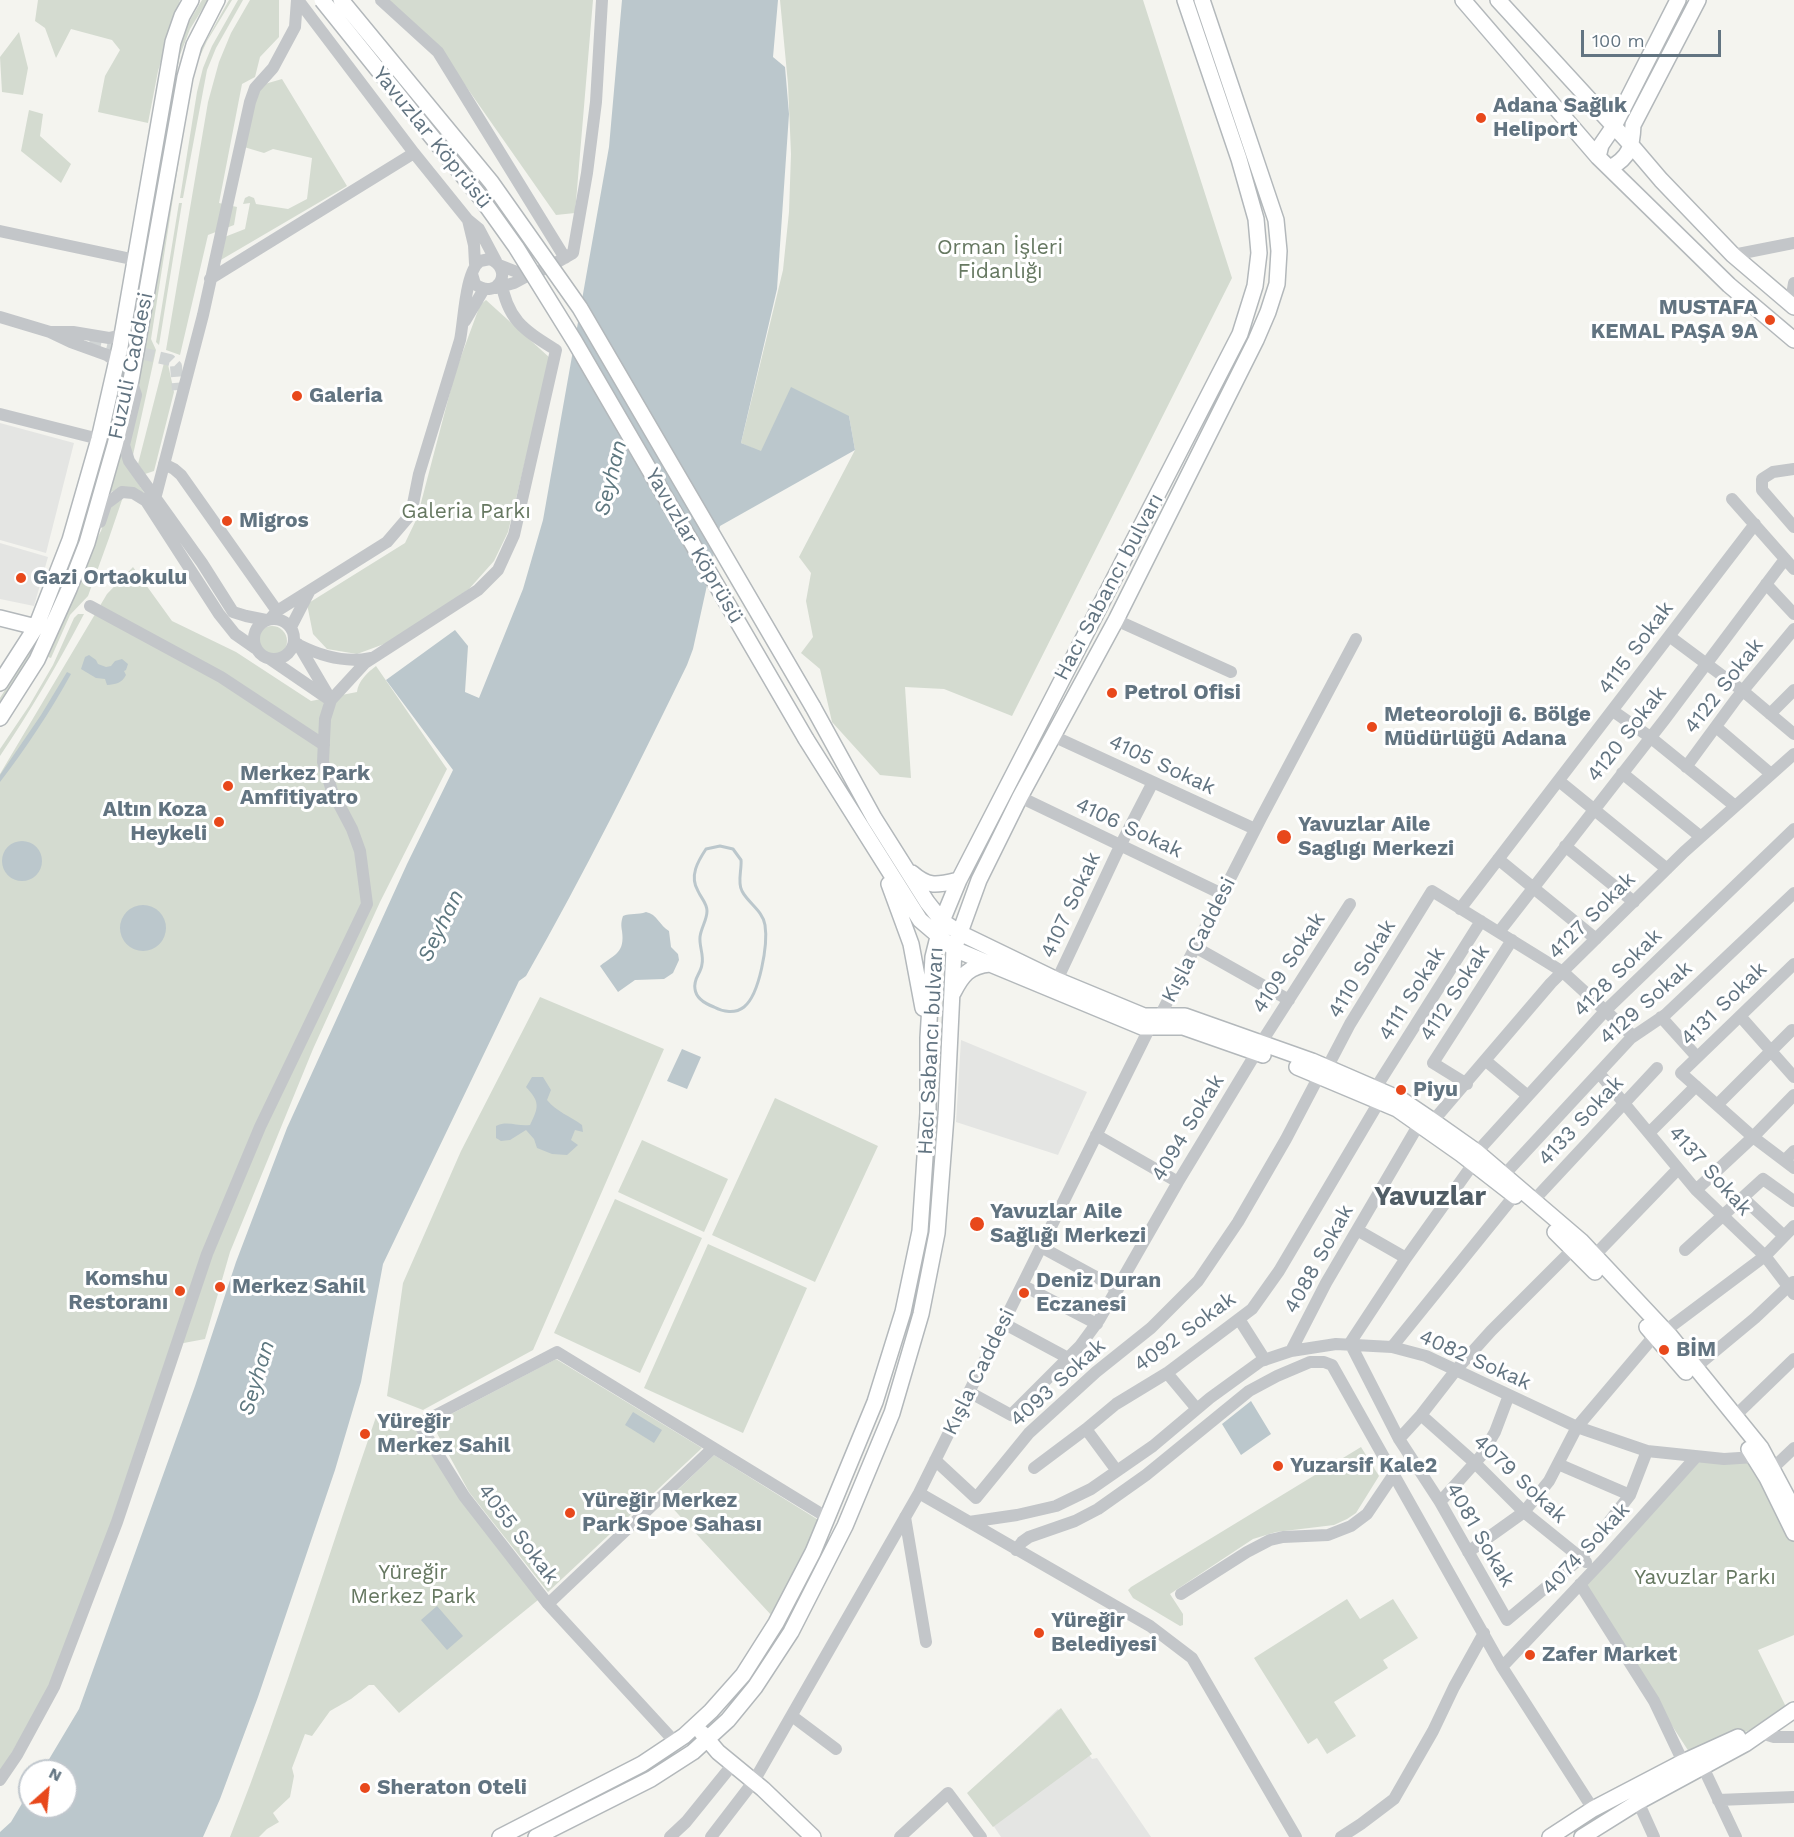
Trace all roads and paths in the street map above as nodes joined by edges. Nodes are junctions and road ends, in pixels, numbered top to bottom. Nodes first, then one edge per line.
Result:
1 (191, 0) edge
2 (297, 0) edge
3 (322, 0) edge
4 (342, 0) edge
5 (381, 0) edge
6 (602, 0) edge
7 (1185, 0) edge
8 (1202, 0) edge
9 (1463, 0) edge
10 (1498, 0) edge
11 (1678, 0) edge
12 (1698, 0) edge
13 (217, 1) edge
14 (1614, 126) junction
15 (1632, 146) junction
16 (414, 153) junction
17 (1598, 157) junction
18 (1610, 168) junction
19 (468, 220) junction
20 (0, 231) edge
21 (1794, 243) edge
22 (1733, 255) junction
23 (565, 258) junction
24 (136, 260) junction
25 (497, 263) junction
26 (473, 269) junction
27 (527, 276) junction
28 (210, 279) junction
29 (1794, 283) edge
30 (495, 286) junction
31 (1794, 307) edge
32 (0, 317) edge
33 (463, 324) junction
34 (50, 332) junction
35 (122, 335) junction
36 (72, 337) tunnel mouth
37 (1794, 340) edge
38 (116, 365) junction
39 (131, 380) junction
40 (178, 390) tunnel mouth
41 (0, 414) edge
42 (178, 414) junction
43 (99, 439) junction
44 (164, 464) junction
45 (1794, 469) edge
46 (154, 498) junction
47 (1732, 498) dead end
48 (1755, 524) junction
49 (1794, 527) edge
50 (87, 543) junction
51 (1785, 559) junction
52 (1794, 569) edge
53 (1766, 584) junction
54 (311, 589) junction
55 (90, 606) dead end
56 (1794, 614) edge
57 (271, 616) junction
58 (0, 618) edge
59 (1116, 620) junction
60 (36, 627) junction
61 (1794, 629) edge
62 (294, 635) junction
63 (1669, 636) junction
64 (1356, 639) dead end
65 (255, 648) junction
66 (374, 657) junction
67 (270, 659) junction
68 (1706, 664) junction
69 (1232, 672) dead end
70 (0, 683) edge
71 (1794, 690) edge
72 (1743, 691) junction
73 (331, 700) junction
74 (1613, 711) junction
75 (1770, 714) junction
76 (0, 718) edge
77 (1716, 727) junction
78 (1794, 734) edge
79 (1053, 736) junction
80 (1650, 737) junction
81 (324, 745) junction
82 (1794, 754) edge
83 (1686, 767) junction
84 (1622, 773) junction
85 (1771, 774) junction
86 (1559, 781) junction
87 (1153, 782) junction
88 (1020, 797) junction
89 (1735, 806) junction
90 (1594, 809) junction
91 (1255, 829) junction
92 (1794, 829) edge
93 (869, 837) junction
94 (1701, 837) junction
95 (1120, 846) junction
96 (1565, 846) junction
97 (1498, 859) junction
98 (904, 867) junction
99 (1667, 869) junction
100 (959, 880) junction
101 (1534, 887) junction
102 (1794, 893) edge
103 (1222, 894) junction
104 (1634, 902) junction
105 (1350, 904) dead end
106 (1460, 909) junction
107 (1481, 921) junction
108 (940, 928) junction
109 (1499, 932) junction
110 (960, 933) junction
111 (1596, 939) junction
112 (1512, 940) junction
113 (1195, 947) junction
114 (954, 949) junction
115 (990, 964) junction
116 (1794, 964) edge
117 (1563, 972) junction
118 (1057, 980) junction
119 (951, 999) junction
120 (1288, 1000) junction
121 (1606, 1010) junction
122 (1740, 1016) junction
123 (1661, 1017) junction
124 (1155, 1022) junction
125 (1792, 1030) dead end
126 (1634, 1036) junction
127 (928, 1038) junction
128 (1258, 1048) junction
129 (1771, 1051) junction
130 (1697, 1057) junction
131 (1486, 1061) junction
132 (1657, 1068) dead end
133 (1323, 1072) junction
134 (1599, 1072) junction
135 (1794, 1077) edge
136 (1467, 1084) junction
137 (1696, 1086) junction
138 (1377, 1095) junction
139 (1794, 1095) edge
140 (1528, 1096) junction
141 (1625, 1103) junction
142 (1718, 1104) junction
143 (1426, 1123) junction
144 (1650, 1132) junction
145 (1096, 1135) junction
146 (1753, 1137) junction
147 (1794, 1151) edge
148 (1475, 1158) junction
149 (1789, 1164) edge
150 (1678, 1169) junction
151 (1504, 1175) junction
152 (1178, 1182) junction
153 (1696, 1190) junction
154 (1514, 1196) junction
155 (1743, 1198) junction
156 (1534, 1200) junction
157 (1794, 1201) edge
158 (1722, 1216) junction
159 (1794, 1226) edge
160 (1357, 1230) junction
161 (1784, 1236) junction
162 (1041, 1247) junction
163 (1573, 1249) junction
164 (1685, 1250) dead end
165 (1594, 1256) junction
166 (1765, 1256) junction
167 (1406, 1258) junction
168 (1022, 1285) junction
169 (1792, 1287) edge
170 (1118, 1289) junction
171 (1239, 1319) junction
172 (1003, 1323) junction
173 (1097, 1324) junction
174 (1660, 1333) junction
175 (1350, 1343) junction
176 (1392, 1347) junction
177 (1291, 1351) junction
178 (1068, 1358) junction
179 (1794, 1359) edge
180 (1265, 1360) junction
181 (1696, 1367) junction
182 (1456, 1370) junction
183 (1167, 1373) junction
184 (969, 1392) junction
185 (1509, 1395) junction
186 (1197, 1409) junction
187 (1421, 1415) junction
188 (1735, 1416) junction
189 (1577, 1427) junction
190 (1086, 1430) junction
191 (1399, 1438) junction
192 (713, 1448) junction
193 (1794, 1448) edge
194 (1647, 1451) junction
195 (1696, 1457) junction
196 (1755, 1457) junction
197 (935, 1460) junction
198 (1475, 1463) junction
199 (1558, 1464) junction
200 (1034, 1468) dead end
201 (1773, 1468) junction
202 (1117, 1471) junction
203 (1394, 1474) junction
204 (919, 1493) junction
205 (1630, 1495) junction
206 (1440, 1502) junction
207 (1794, 1510) edge
208 (1524, 1512) junction
209 (905, 1517) junction
210 (828, 1518) junction
211 (969, 1522) junction
212 (1794, 1533) edge
213 (1016, 1550) junction
214 (1468, 1552) junction
215 (1581, 1558) junction
216 (1596, 1568) junction
217 (1580, 1584) junction
218 (1181, 1594) dead end
219 (548, 1605) junction
220 (1484, 1633) junction
221 (926, 1642) dead end
222 (1502, 1667) junction
223 (1794, 1710) edge
224 (792, 1716) junction
225 (696, 1725) junction
226 (1757, 1735) junction
227 (1794, 1737) edge
228 (707, 1740) junction
229 (675, 1742) junction
230 (837, 1749) dead end
231 (1683, 1762) junction
232 (733, 1764) junction
233 (1702, 1767) junction
234 (0, 1780) edge
235 (754, 1781) junction
236 (1635, 1795) junction
237 (1794, 1797) edge
238 (1718, 1800) junction
239 (1593, 1809) junction
240 (546, 1835) edge
241 (1294, 1836) edge
242 (500, 1837) edge
243 (670, 1837) edge
244 (711, 1837) edge
245 (813, 1837) edge
246 (900, 1837) edge
247 (981, 1837) edge
248 (1341, 1837) edge
249 (1550, 1837) edge
250 (1582, 1837) edge
251 (1654, 1837) edge
252 (1736, 1837) edge

1 - 24 main road, Fuzuli Caddesi
2 - 16 street
2 - 28 street
3 - 93 main road, Yavuzlar Köprüsü, bridge
4 - 98 main road, Yavuzlar Köprüsü, bridge
5 - 23 street
6 - 23 street
7 - 100 main road, Hacı Sabancı bulvarı
8 - 59 main road, Hacı Sabancı bulvarı
9 - 17 main road
10 - 14 main road
11 - 14 main road
12 - 15 main road
13 - 39 main road, Fuzuli Caddesi
14 - 15 main road
14 - 17 main road
15 - 18 main road
15 - 22 main road
16 - 19 street
16 - 28 street
17 - 18 main road
18 - 37 main road
19 - 25 street
19 - 26 street
20 - 24 street
21 - 22 street
22 - 31 main road
23 - 27 street
24 - 35 main road, Fuzuli Caddesi
25 - 26 street
25 - 27 street
25 - 30 street
26 - 30 street
26 - 33 street
27 - 30 street
28 - 42 street
29 - 31 street
30 - 33 street
30 - 66 street
32 - 34 street
33 - 54 street
34 - 35 street
34 - 36 street
34 - 38 street
35 - 38 main road, Fuzuli Caddesi
38 - 43 main road, Fuzuli Caddesi
39 - 46 street
39 - 50 main road, Fuzuli Caddesi
40 - 42 street
41 - 43 street
42 - 44 street
43 - 60 main road, Fuzuli Caddesi
44 - 46 street
44 - 57 street
45 - 49 street
46 - 57 street
47 - 48 street
48 - 51 street
48 - 63 street, 4115 Sokak
50 - 65 street
50 - 76 main road, Fuzuli Caddesi
51 - 52 street
51 - 53 street, 4120 Sokak
53 - 56 street
53 - 68 street, 4120 Sokak
54 - 57 street
54 - 62 street
55 - 81 street
57 - 62 street
57 - 65 street
58 - 60 main road
59 - 69 street
59 - 79 main road, Hacı Sabancı bulvarı
60 - 70 main road, Fuzuli Caddesi
61 - 72 street, 4122 Sokak
62 - 66 street
62 - 67 street
62 - 73 street
63 - 68 street
63 - 74 street, 4115 Sokak
64 - 91 street, Kışla Caddesi
65 - 67 street
66 - 73 street
67 - 73 street
68 - 72 street
68 - 80 street, 4120 Sokak
71 - 75 street
72 - 75 street
72 - 77 street, 4122 Sokak
73 - 81 street
74 - 80 street
74 - 86 street, 4115 Sokak
75 - 78 street
77 - 83 street, 4122 Sokak
77 - 85 street
79 - 87 street, 4105 Sokak
79 - 88 main road, Hacı Sabancı bulvarı
80 - 83 street
80 - 84 street, 4120 Sokak
81 - 234 street
82 - 85 street, 4127 Sokak
83 - 89 street
84 - 90 street, 4120 Sokak
84 - 94 street
85 - 89 street, 4127 Sokak
86 - 90 street
86 - 97 street, 4115 Sokak
87 - 91 street, 4105 Sokak
87 - 95 street, 4107 Sokak
88 - 95 street, 4106 Sokak
88 - 110 main road, Hacı Sabancı bulvarı
89 - 94 street, 4127 Sokak
90 - 96 street, 4120 Sokak
90 - 99 street
91 - 103 street, Kışla Caddesi
92 - 121 street, 4128 Sokak
93 - 108 main road, Yavuzlar Köprüsü
93 - 127 main road
94 - 99 street, 4127 Sokak
95 - 103 street, 4106 Sokak
95 - 118 street, 4107 Sokak
96 - 101 street, 4120 Sokak
96 - 104 street
97 - 101 street
97 - 106 street, 4115 Sokak
98 - 100 main road
98 - 108 main road, Yavuzlar Köprüsü
99 - 104 street, 4127 Sokak
100 - 108 main road, Hacı Sabancı bulvarı
101 - 109 street, 4120 Sokak
101 - 111 street
102 - 123 street, 4129 Sokak
103 - 113 street, Kışla Caddesi
104 - 111 street, 4127 Sokak
105 - 120 street, 4109 Sokak
106 - 107 street
106 - 133 street, 4110 Sokak
107 - 109 street
107 - 138 street, 4111 Sokak
108 - 110 main road
108 - 114 main road, Yavuzlar Köprüsü
108 - 127 main road, Hacı Sabancı bulvarı
109 - 112 street
110 - 114 main road, Hacı Sabancı bulvarı
110 - 118 main road
111 - 117 street, 4127 Sokak
112 - 117 street
112 - 136 street, 4112 Sokak
113 - 120 street
113 - 124 street, Kışla Caddesi
114 - 115 main road, Yavuzlar Köprüsü
114 - 119 main road, Hacı Sabancı bulvarı
115 - 119 main road
115 - 124 main road, Yavuzlar Köprüsü
116 - 122 street, 4131 Sokak
117 - 121 street
117 - 131 street, 4127 Sokak
118 - 124 main road
119 - 228 main road, Hacı Sabancı bulvarı
120 - 128 street, 4109 Sokak
121 - 126 street
121 - 140 street, 4128 Sokak
122 - 129 street
122 - 130 street, 4131 Sokak
123 - 126 street, 4129 Sokak
123 - 130 street
124 - 128 main road
124 - 145 street, Kışla Caddesi
125 - 129 street
126 - 134 street, 4129 Sokak
127 - 210 main road, Hacı Sabancı bulvarı
128 - 133 main road
128 - 152 street, 4094 Sokak
129 - 135 street
129 - 142 street
130 - 137 street, 4131 Sokak
131 - 136 street, 4127 Sokak
131 - 140 street
132 - 141 street, 4133 Sokak
133 - 138 main road
133 - 197 street, 4093 Sokak
134 - 141 street, 4137 Sokak
134 - 151 street, 4129 Sokak
136 - 143 street, 4127 Sokak
137 - 142 street
137 - 144 street
138 - 143 main road
138 - 171 street, 4092 Sokak
139 - 146 street
140 - 148 street, 4128 Sokak
141 - 144 street, 4137 Sokak
141 - 156 street, 4133 Sokak
142 - 146 street
143 - 148 main road
143 - 160 street, 4088 Sokak
144 - 150 street, 4137 Sokak
145 - 152 street
145 - 162 street, Kışla Caddesi
146 - 149 street
146 - 153 street
147 - 149 street
148 - 151 main road
148 - 154 main road
148 - 167 street, 4128 Sokak
150 - 153 street, 4137 Sokak
150 - 165 street
151 - 156 main road
152 - 170 street, 4094 Sokak
153 - 158 street, 4137 Sokak
154 - 163 main road
154 - 176 street
155 - 157 street
155 - 158 street
155 - 161 street
156 - 165 main road
158 - 164 street
158 - 166 street, 4137 Sokak
159 - 161 street
160 - 167 street
160 - 177 street, 4088 Sokak
161 - 166 street
162 - 168 street, Kışla Caddesi
162 - 170 street
163 - 174 main road
163 - 182 street
165 - 174 main road
166 - 169 street, 4137 Sokak
166 - 174 street
167 - 175 street, 4128 Sokak
168 - 172 street, Kışla Caddesi
168 - 173 street
169 - 181 street
170 - 173 street, 4094 Sokak
171 - 180 street
171 - 183 street, 4092 Sokak
172 - 178 street
172 - 184 street, Kışla Caddesi
173 - 178 street, 4094 Sokak
174 - 181 main road
174 - 189 street
174 - 196 main road
175 - 176 street, 4082 Sokak
175 - 177 street, 4082 Sokak
175 - 191 street, 4081 Sokak
176 - 182 street, 4082 Sokak
177 - 180 street, 4082 Sokak
178 - 184 street, 4094 Sokak
179 - 188 street
180 - 186 street, 4082 Sokak
181 - 188 main road
182 - 185 street, 4082 Sokak
182 - 187 street
183 - 186 street
183 - 190 street, 4092 Sokak
184 - 197 street, Kışla Caddesi
185 - 189 street, 4082 Sokak
185 - 198 street
186 - 202 street, 4082 Sokak
187 - 191 street
187 - 198 street, 4079 Sokak
188 - 201 main road
189 - 194 street, 4082 Sokak
189 - 199 street
190 - 200 street, 4092 Sokak
190 - 202 street
191 - 206 street, 4081 Sokak
192 - 210 street, 4055 Sokak
192 - 219 street
192 - 219 street, 4055 Sokak
193 - 201 street
194 - 195 street, 4082 Sokak
194 - 205 street
195 - 196 street, 4082 Sokak
195 - 216 street, 4074 Sokak
196 - 212 main road
197 - 204 street, Kışla Caddesi
198 - 206 street
198 - 208 street, 4079 Sokak
199 - 205 street
199 - 208 street
201 - 207 main road
202 - 211 street, 4082 Sokak
203 - 213 street
203 - 218 street
203 - 220 street
204 - 209 street, Kışla Caddesi
204 - 211 street
205 - 215 street
206 - 214 street, 4081 Sokak
208 - 214 street
208 - 215 street, 4079 Sokak
209 - 221 street
209 - 224 street, Kışla Caddesi
210 - 225 main road, Hacı Sabancı bulvarı
211 - 213 street
213 - 241 street
214 - 215 street, 4081 Sokak
215 - 216 street, 4079 Sokak
216 - 217 street, 4074 Sokak
217 - 222 street, 4074 Sokak
217 - 231 street
219 - 229 street, 4055 Sokak
220 - 222 street
220 - 248 street
222 - 239 street
223 - 226 main road
224 - 230 street
224 - 235 street, Kışla Caddesi
225 - 228 main road
225 - 229 main road, Hacı Sabancı bulvarı
226 - 227 street
226 - 231 main road
226 - 233 main road
228 - 232 main road
228 - 240 main road, Hacı Sabancı bulvarı
229 - 242 main road, Hacı Sabancı bulvarı
231 - 236 main road
232 - 235 main road
232 - 243 street
233 - 236 main road
233 - 238 street
235 - 244 street, Kışla Caddesi
235 - 245 main road
236 - 239 main road
236 - 250 main road
236 - 251 street
237 - 238 street
238 - 252 street
239 - 249 main road
246 - 247 street

